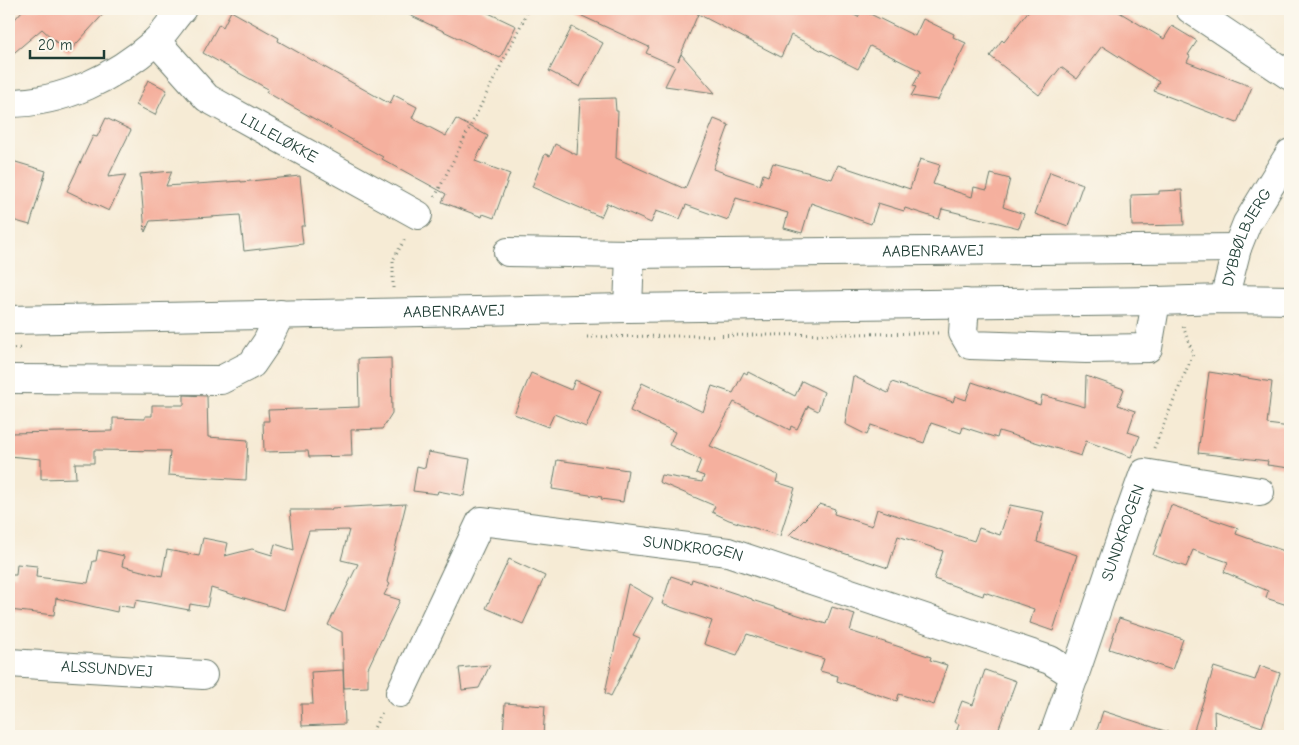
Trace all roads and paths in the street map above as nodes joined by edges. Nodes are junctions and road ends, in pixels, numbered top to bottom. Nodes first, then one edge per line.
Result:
1 (182, 9) edge
2 (529, 9) edge
3 (1190, 9) edge
4 (156, 41) junction
5 (1290, 76) edge
6 (9, 103) edge
7 (1290, 153) edge
8 (418, 216) junction
9 (1237, 248) junction
10 (508, 252) dead end
11 (630, 254) junction
12 (1224, 298) junction
13 (1290, 300) edge
14 (1156, 301) junction
15 (965, 303) junction
16 (628, 308) junction
17 (398, 313) junction
18 (280, 314) junction
19 (9, 320) edge
20 (1184, 327) dead end
21 (9, 379) edge
22 (1144, 473) junction
23 (1260, 492) dead end
24 (9, 663) edge
25 (203, 675) dead end
26 (1075, 676) junction
27 (400, 693) dead end
28 (1053, 736) edge

1 - 4 street
2 - 8 path
3 - 5 street
4 - 6 street
4 - 8 street, LILLELØKKE
7 - 9 street, DYBBØLBJERG
8 - 17 path
9 - 11 street, AABENRAAVEJ
9 - 12 street, DYBBØLBJERG
10 - 11 street, AABENRAAVEJ
11 - 16 street
12 - 13 street, AABENRAAVEJ
12 - 14 street, AABENRAAVEJ
14 - 15 street, AABENRAAVEJ
14 - 15 street
15 - 16 street, AABENRAAVEJ
16 - 17 street, AABENRAAVEJ
17 - 18 street, AABENRAAVEJ
18 - 19 street, AABENRAAVEJ
18 - 21 street
20 - 22 path
22 - 23 street, SUNDKROGEN
22 - 26 street, SUNDKROGEN
24 - 25 street, ALSSUNDVEJ
26 - 27 street, SUNDKROGEN
26 - 28 street, SUNDKROGEN

